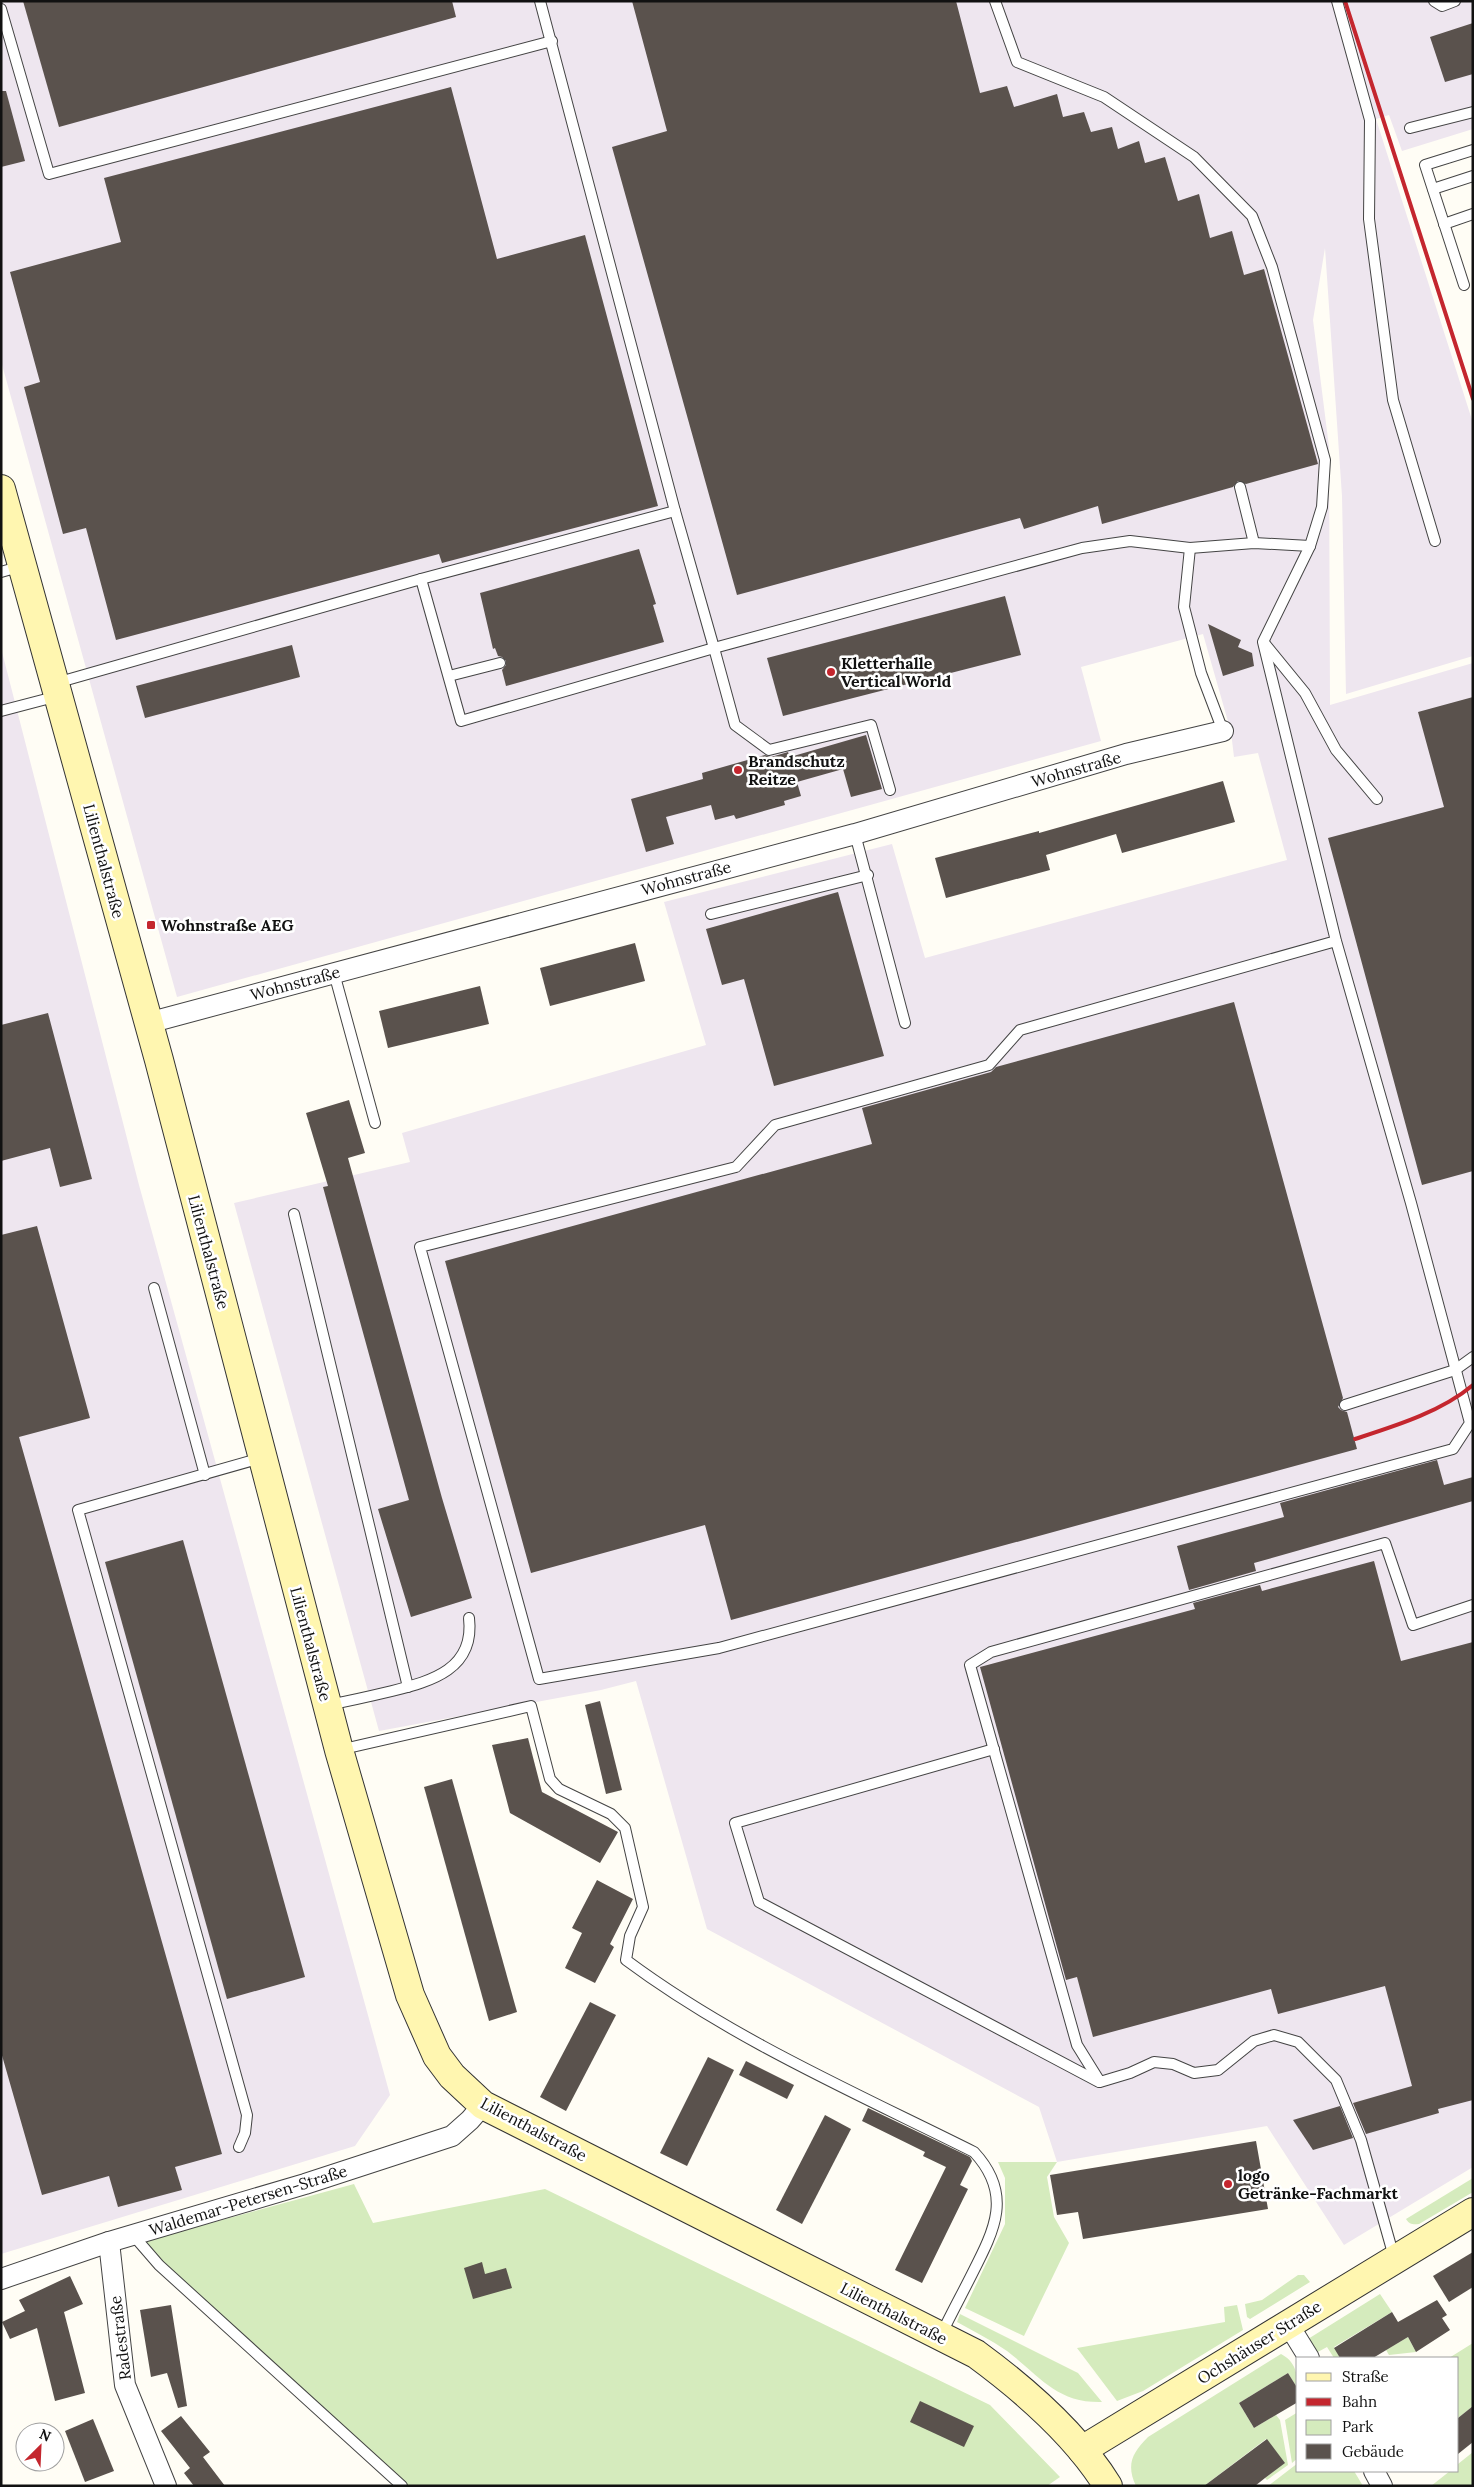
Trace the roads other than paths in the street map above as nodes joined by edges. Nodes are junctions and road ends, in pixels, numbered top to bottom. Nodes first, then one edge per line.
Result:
1 (540, 1) edge
2 (995, 1) edge
3 (1337, 1) edge
4 (1434, 1) edge
5 (1455, 1) edge
6 (1, 9) edge
7 (552, 41) junction
8 (1473, 112) edge
9 (1410, 128) dead end
10 (1473, 150) edge
11 (1473, 176) edge
12 (1433, 189) junction
13 (1473, 214) edge
14 (1444, 224) junction
15 (1464, 285) dead end
16 (1240, 487) dead end
17 (1, 489) edge
18 (675, 511) junction
19 (1435, 541) dead end
20 (1254, 543) junction
21 (1310, 546) junction
22 (1190, 548) junction
23 (12, 558) edge
24 (421, 578) junction
25 (1263, 642) junction
26 (714, 648) junction
27 (500, 662) dead end
28 (448, 676) junction
29 (57, 690) junction
30 (1, 711) edge
31 (1223, 731) joint
32 (890, 790) dead end
33 (1377, 799) dead end
34 (855, 834) junction
35 (868, 875) junction
36 (711, 914) dead end
37 (1336, 941) junction
38 (334, 973) junction
39 (904, 1023) dead end
40 (148, 1024) junction
41 (375, 1123) dead end
42 (294, 1214) dead end
43 (154, 1288) dead end
44 (1473, 1357) edge
45 (1455, 1370) junction
46 (1345, 1405) dead end
47 (262, 1458) junction
48 (205, 1476) junction
49 (1473, 1606) edge
50 (469, 1618) dead end
51 (408, 1687) junction
52 (327, 1705) junction
53 (994, 1749) junction
54 (339, 1750) junction
55 (1100, 2082) junction
56 (483, 2105) junction
57 (239, 2147) dead end
58 (1473, 2212) edge
59 (133, 2235) junction
60 (109, 2242) junction
61 (1394, 2259) junction
62 (1, 2279) edge
63 (1288, 2324) junction
64 (941, 2336) junction
65 (1308, 2357) edge
66 (1082, 2450) junction
67 (1375, 2472) edge
68 (1102, 2483) edge
69 (166, 2486) edge
70 (402, 2486) edge
71 (1382, 2486) edge

1 - 7 lane
2 - 21 lane
3 - 19 lane
4 - 5 lane
6 - 7 lane
7 - 18 lane
8 - 9 lane
10 - 12 lane
11 - 12 lane
12 - 14 lane
13 - 14 lane
14 - 15 lane
16 - 20 lane
17 - 23 main road, Lilienthalstraße
18 - 24 lane
18 - 26 lane
20 - 21 lane
20 - 22 lane
21 - 25 lane
22 - 26 lane
22 - 31 lane
23 - 29 main road, Lilienthalstraße
24 - 28 lane
24 - 29 lane
25 - 33 lane
25 - 37 lane
26 - 28 lane
26 - 32 lane
27 - 28 lane
29 - 30 lane
29 - 40 main road, Lilienthalstraße
31 - 34 street, Wohnstraße
34 - 35 lane
34 - 38 street, Wohnstraße
35 - 36 lane
35 - 39 lane
37 - 45 lane
37 - 45 lane
38 - 40 street, Wohnstraße
38 - 41 lane
40 - 47 main road, Lilienthalstraße
42 - 51 lane
43 - 48 lane
44 - 45 lane
45 - 46 lane
47 - 48 lane
47 - 52 main road, Lilienthalstraße
48 - 57 lane
49 - 53 lane
50 - 51 lane
51 - 52 lane
52 - 54 main road, Lilienthalstraße
53 - 55 lane
53 - 55 lane
54 - 56 main road, Lilienthalstraße
54 - 64 lane
55 - 61 lane
56 - 59 street, Waldemar-Petersen-Straße
56 - 64 main road, Lilienthalstraße
58 - 61 main road, Ochshäuser Straße
59 - 60 street, Waldemar-Petersen-Straße
59 - 70 lane
60 - 62 street, Waldemar-Petersen-Straße
60 - 69 street, Radestraße
61 - 63 main road, Ochshäuser Straße
63 - 65 street
63 - 66 main road, Ochshäuser Straße
64 - 66 main road, Lilienthalstraße
66 - 68 main road
67 - 71 street

